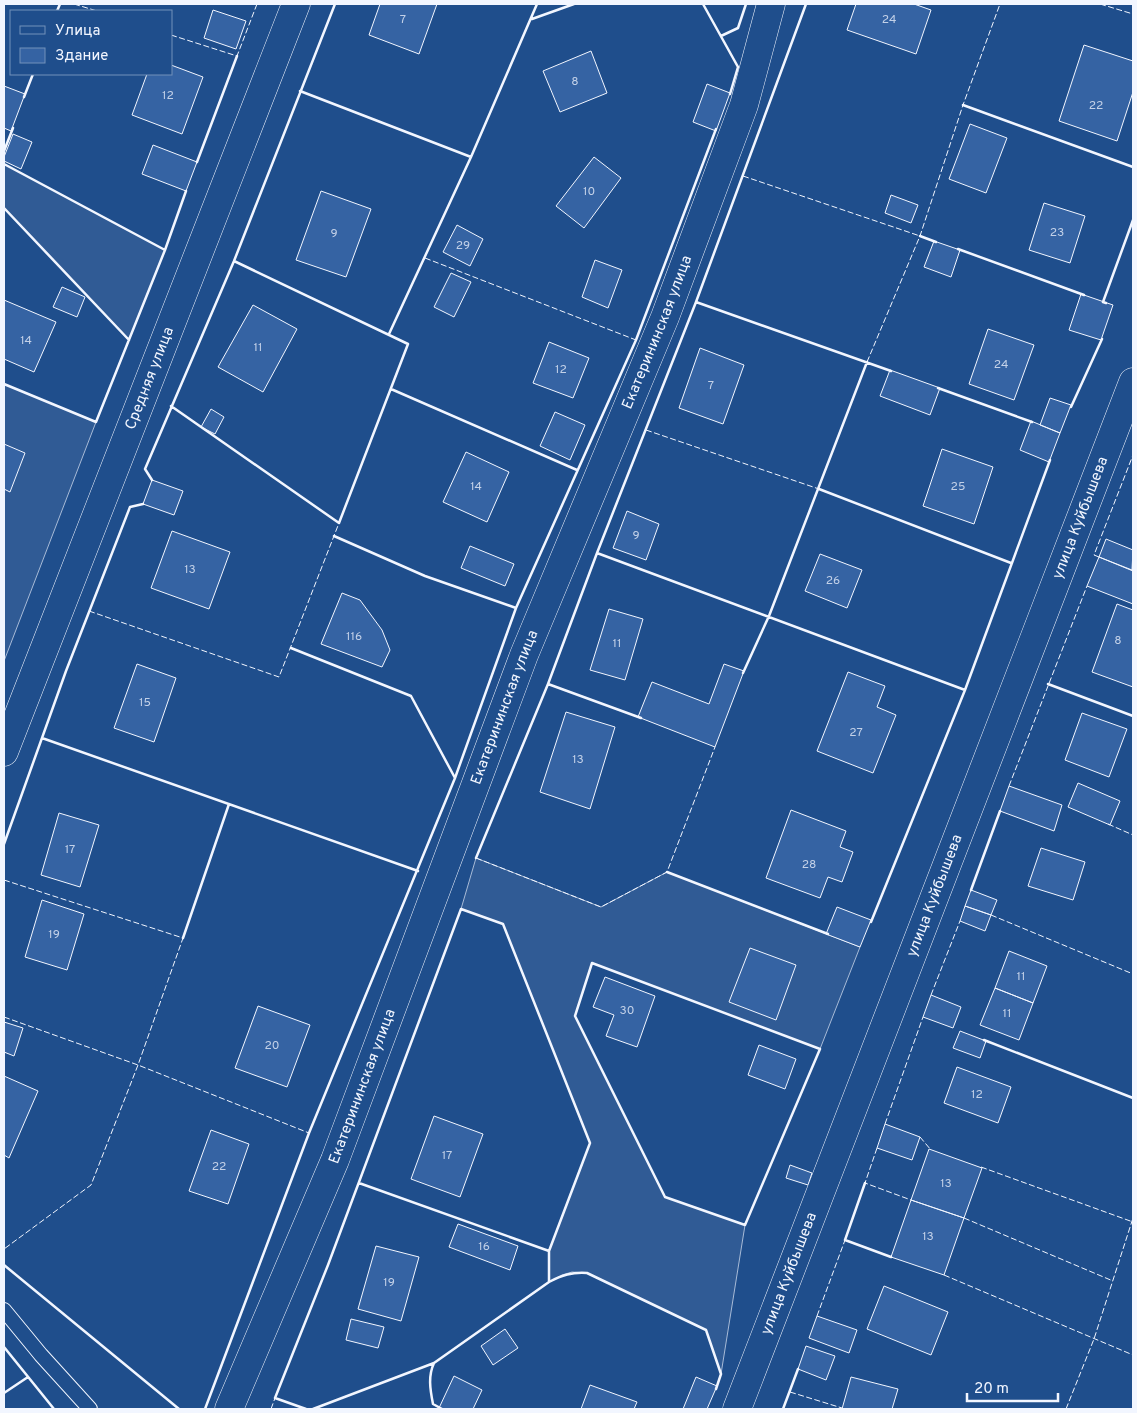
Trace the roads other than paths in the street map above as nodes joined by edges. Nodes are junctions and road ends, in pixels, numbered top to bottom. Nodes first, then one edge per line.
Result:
1 (296, 4) edge
2 (771, 4) edge
3 (1133, 382) edge
4 (4, 752) edge
5 (4, 1310) edge
6 (90, 1409) edge
7 (229, 1409) edge
8 (737, 1409) edge

1 - 4 street, Средняя улица
2 - 7 street, Екатерининская улица
3 - 8 street, улица Куйбышева
5 - 6 lane

